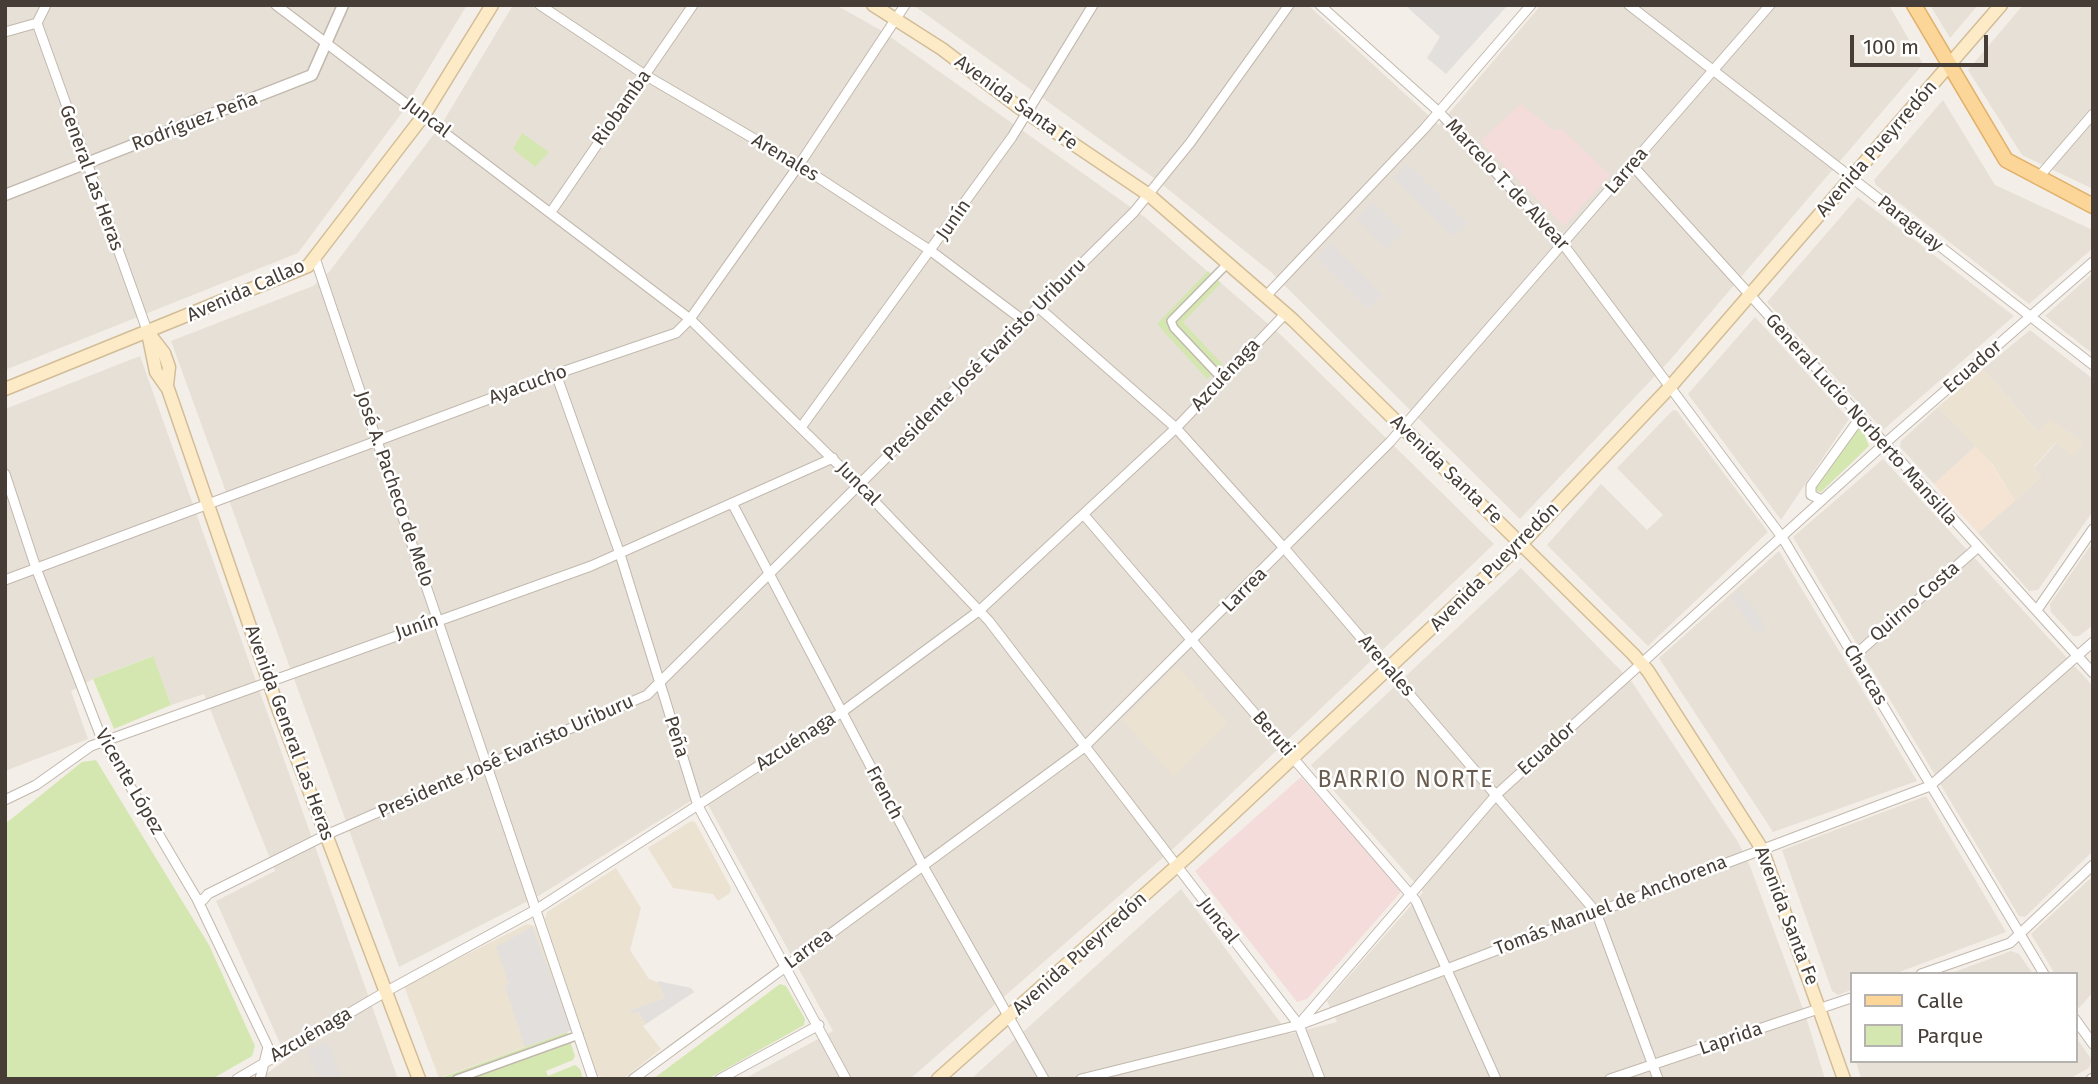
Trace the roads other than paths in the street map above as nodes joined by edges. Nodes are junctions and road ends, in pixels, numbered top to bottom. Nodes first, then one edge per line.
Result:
1 (46, 5) edge
2 (276, 5) edge
3 (343, 5) edge
4 (492, 5) edge
5 (540, 5) edge
6 (693, 5) edge
7 (873, 5) edge
8 (905, 5) edge
9 (1093, 5) edge
10 (1289, 5) edge
11 (1320, 5) edge
12 (1531, 5) edge
13 (1629, 5) edge
14 (1770, 5) edge
15 (1913, 5) edge
16 (2001, 5) edge
17 (897, 18) junction
18 (37, 23) junction
19 (5, 33) edge
20 (328, 45) junction
21 (1948, 66) junction
22 (1714, 72) junction
23 (645, 75) junction
24 (1439, 112) junction
25 (1027, 113) junction
26 (2093, 114) edge
27 (424, 115) junction
28 (86, 164) junction
29 (799, 165) junction
30 (1632, 165) junction
31 (1851, 179) junction
32 (2037, 179) junction
33 (5, 195) edge
34 (1149, 195) junction
35 (2093, 206) edge
36 (551, 212) junction
37 (1563, 243) junction
38 (931, 251) junction
39 (315, 258) junction
40 (2093, 262) edge
41 (1228, 263) junction
42 (1266, 296) junction
43 (1750, 296) junction
44 (1038, 307) junction
45 (1286, 313) junction
46 (2031, 316) junction
47 (690, 319) junction
48 (1024, 321) junction
49 (148, 333) junction
50 (2093, 365) edge
51 (556, 374) junction
52 (1222, 379) junction
53 (1670, 387) junction
54 (5, 389) edge
55 (1860, 418) junction
56 (802, 426) junction
57 (1176, 428) junction
58 (1403, 428) junction
59 (377, 441) junction
60 (1883, 445) junction
61 (833, 458) junction
62 (5, 474) edge
63 (859, 485) junction
64 (1822, 500) junction
65 (732, 502) junction
66 (208, 505) junction
67 (1084, 515) junction
68 (2093, 529) edge
69 (1782, 537) junction
70 (1521, 543) junction
71 (1977, 548) junction
72 (1285, 549) junction
73 (620, 554) junction
74 (36, 568) junction
75 (768, 575) junction
76 (5, 580) edge
77 (980, 610) junction
78 (2037, 610) junction
79 (439, 620) junction
80 (1194, 641) junction
81 (2093, 642) edge
82 (2076, 655) junction
83 (1854, 656) junction
84 (1641, 664) junction
85 (1389, 670) junction
86 (2093, 673) edge
87 (268, 680) junction
88 (659, 685) junction
89 (842, 712) junction
90 (103, 743) junction
91 (1083, 748) junction
92 (1294, 759) junction
93 (486, 766) junction
94 (1930, 786) junction
95 (1497, 794) junction
96 (5, 800) edge
97 (698, 806) junction
98 (326, 835) junction
99 (1762, 849) junction
100 (2093, 865) edge
101 (923, 866) junction
102 (1177, 867) junction
103 (1410, 892) junction
104 (197, 899) junction
105 (537, 909) junction
106 (1597, 912) junction
107 (2019, 935) junction
108 (787, 965) junction
109 (1447, 968) junction
110 (1927, 972) edge
111 (2043, 972) edge
112 (1329, 987) junction
113 (387, 991) junction
114 (1850, 998) edge
115 (1340, 1009) junction
116 (1821, 1009) junction
117 (1008, 1018) junction
118 (2077, 1022) edge
119 (819, 1025) junction
120 (1299, 1025) junction
121 (579, 1035) junction
122 (2093, 1044) edge
123 (266, 1061) junction
124 (1653, 1065) junction
125 (237, 1079) edge
126 (260, 1079) edge
127 (419, 1079) edge
128 (457, 1079) edge
129 (593, 1079) edge
130 (633, 1079) edge
131 (720, 1079) edge
132 (846, 1079) edge
133 (938, 1079) edge
134 (1044, 1079) edge
135 (1081, 1079) edge
136 (1320, 1079) edge
137 (1496, 1079) edge
138 (1609, 1079) edge
139 (1658, 1079) edge
140 (1843, 1079) edge

1 - 18 street
2 - 20 street, Juncal
3 - 20 street, Rodríguez Peña
4 - 27 main road, Avenida Callao
5 - 23 street, Arenales
6 - 23 street, Riobamba
7 - 17 main road, Avenida Santa Fe
8 - 17 street, Ayacucho
9 - 25 street, Junín
10 - 34 street, Presidente José Evaristo Uriburu
11 - 24 street, Marcelo T. de Alvear
12 - 24 street
13 - 22 street, Paraguay
14 - 22 street, Larrea
15 - 21 main road
16 - 21 main road, Avenida Pueyrredón
17 - 25 main road, Avenida Santa Fe
17 - 29 street, Ayacucho
18 - 19 street
18 - 28 street, General Las Heras
20 - 27 street, Juncal
20 - 28 street, Rodríguez Peña
21 - 31 main road, Avenida Pueyrredón
21 - 32 main road
22 - 30 street, Larrea
22 - 31 street, Paraguay
23 - 29 street, Arenales
23 - 36 street, Riobamba
24 - 37 street, Marcelo T. de Alvear
24 - 42 street
25 - 34 main road, Avenida Santa Fe
25 - 38 street, Junín
26 - 32 street
27 - 36 street, Juncal
27 - 39 main road, Avenida Callao
28 - 33 street, Rodríguez Peña
28 - 49 street, General Las Heras
29 - 38 street, Arenales
29 - 47 street, Ayacucho
30 - 37 street, Larrea
30 - 43 street, General Lucio Norberto Mansilla
31 - 43 main road, Avenida Pueyrredón
31 - 46 street, Paraguay
32 - 35 main road
34 - 41 main road, Avenida Santa Fe
34 - 44 street, Presidente José Evaristo Uriburu
36 - 47 street, Juncal
37 - 53 street, Marcelo T. de Alvear
37 - 58 street, Larrea
38 - 48 street, Arenales
38 - 56 street, Junín
39 - 49 main road, Avenida Callao
39 - 59 street, José A. Pacheco de Melo
40 - 46 street, Ecuador
41 - 42 main road, Avenida Santa Fe
41 - 52 street
42 - 45 main road, Avenida Santa Fe
43 - 53 main road, Avenida Pueyrredón
43 - 55 street, General Lucio Norberto Mansilla
44 - 48 street, Presidente José Evaristo Uriburu
44 - 57 street, Arenales
45 - 52 street, Azcuénaga
45 - 58 main road, Avenida Santa Fe
46 - 50 street, Paraguay
46 - 60 street, Ecuador
47 - 51 street, Ayacucho
47 - 56 street, Juncal
48 - 63 street, Presidente José Evaristo Uriburu
49 - 54 main road, Avenida Callao
49 - 66 main road, Avenida General Las Heras
51 - 59 street, Ayacucho
51 - 73 street, Peña
52 - 57 street, Azcuénaga
53 - 69 street, Charcas
53 - 70 main road, Avenida Pueyrredón
55 - 60 street, General Lucio Norberto Mansilla
55 - 64 street
56 - 61 street, Juncal
57 - 67 street, Azcuénaga
57 - 72 street, Arenales
58 - 70 main road, Avenida Santa Fe
58 - 72 street, Larrea
59 - 66 street, Ayacucho
59 - 79 street, José A. Pacheco de Melo
60 - 64 street, Ecuador
60 - 71 street, General Lucio Norberto Mansilla
61 - 63 street, Juncal
61 - 65 street, Junín
62 - 74 street, Vicente López
63 - 75 street, Presidente José Evaristo Uriburu
63 - 77 street, Juncal
64 - 69 street, Ecuador
65 - 73 street, Junín
65 - 75 street, French
66 - 74 street, Ayacucho
66 - 87 main road, Avenida General Las Heras
67 - 77 street, Azcuénaga
67 - 80 street, Beruti
68 - 78 street
69 - 83 street, Charcas
69 - 84 street, Ecuador
70 - 84 main road, Avenida Santa Fe
70 - 85 main road, Avenida Pueyrredón
71 - 78 street, General Lucio Norberto Mansilla
71 - 83 street, Quirno Costa
72 - 80 street, Larrea
72 - 85 street, Arenales
73 - 79 street, Junín
73 - 88 street, Peña
74 - 76 street, Ayacucho
74 - 90 street, Vicente López
75 - 88 street, Presidente José Evaristo Uriburu
75 - 89 street, French
77 - 89 street, Azcuénaga
77 - 91 street, Juncal
78 - 82 street, General Lucio Norberto Mansilla
79 - 87 street, Junín
79 - 93 street, José A. Pacheco de Melo
80 - 91 street, Larrea
80 - 92 street, Beruti
81 - 82 street, Tomás Manuel de Anchorena
82 - 86 street, General Lucio Norberto Mansilla
82 - 94 street, Tomás Manuel de Anchorena
83 - 94 street, Charcas
84 - 95 street, Ecuador
84 - 99 main road, Avenida Santa Fe
85 - 92 main road, Avenida Pueyrredón
85 - 95 street, Arenales
87 - 90 street, Junín
87 - 98 main road, Avenida General Las Heras
88 - 93 street, Presidente José Evaristo Uriburu
88 - 97 street, Peña
89 - 97 street, Azcuénaga
89 - 101 street, French
90 - 96 street, Junín
90 - 104 street, Vicente López
91 - 101 street, Larrea
91 - 102 street, Juncal
92 - 102 main road, Avenida Pueyrredón
92 - 103 street, Beruti
93 - 98 street, Presidente José Evaristo Uriburu
93 - 105 street, José A. Pacheco de Melo
94 - 99 street, Tomás Manuel de Anchorena
94 - 107 street, Charcas
95 - 103 street, Ecuador
95 - 106 street, Arenales
97 - 105 street, Azcuénaga
97 - 108 street, Peña
98 - 104 street, Presidente José Evaristo Uriburu
98 - 113 main road, Avenida General Las Heras
99 - 106 street, Tomás Manuel de Anchorena
99 - 116 main road, Avenida Santa Fe
100 - 107 street
101 - 108 street, Larrea
101 - 117 street, French
102 - 117 main road, Avenida Pueyrredón
102 - 120 street, Juncal
103 - 109 street, Beruti
103 - 112 street, Ecuador
104 - 123 street, Vicente López
105 - 113 street, Azcuénaga
105 - 121 street, José A. Pacheco de Melo
106 - 109 street, Tomás Manuel de Anchorena
106 - 124 street, Arenales
107 - 110 street
107 - 111 street, Charcas
108 - 119 street, Peña
108 - 130 street, Larrea
109 - 115 street, Tomás Manuel de Anchorena
109 - 137 street, Beruti
112 - 115 street
112 - 120 street, Ecuador
113 - 123 street, Azcuénaga
113 - 127 main road, Avenida General Las Heras
114 - 116 street, Laprida
115 - 120 street, Tomás Manuel de Anchorena
116 - 124 street, Laprida
116 - 140 main road, Avenida Santa Fe
117 - 133 main road, Avenida Pueyrredón
117 - 134 street, French
118 - 122 street
119 - 131 street
119 - 132 street, Peña
120 - 135 street, Tomás Manuel de Anchorena
120 - 136 street, Juncal
121 - 128 street
121 - 129 street, José A. Pacheco de Melo
123 - 125 street, Azcuénaga
123 - 126 street
124 - 138 street, Laprida
124 - 139 street, Arenales

